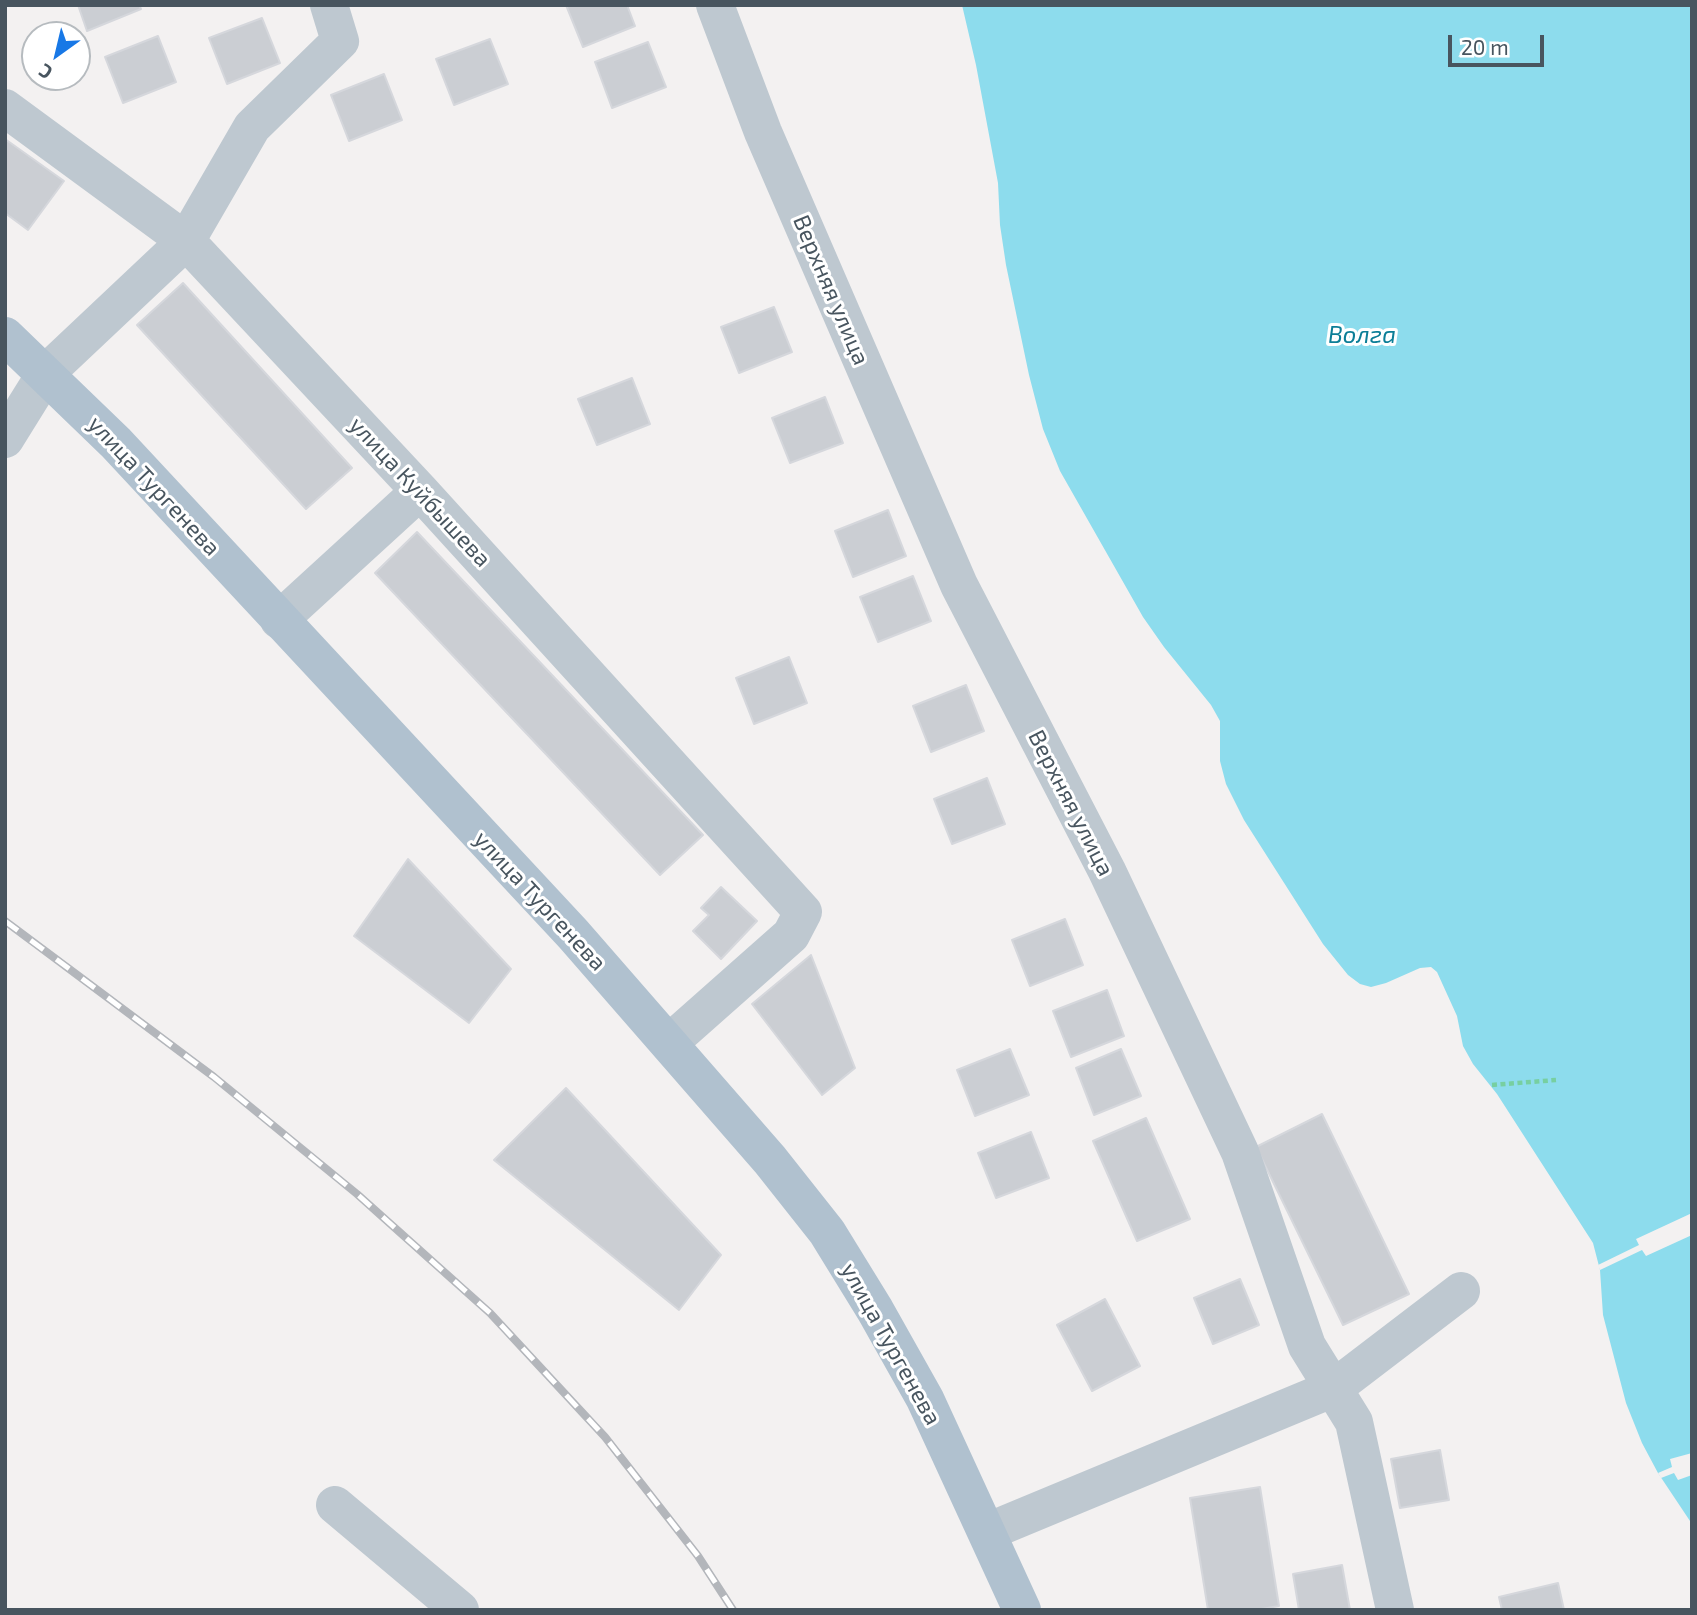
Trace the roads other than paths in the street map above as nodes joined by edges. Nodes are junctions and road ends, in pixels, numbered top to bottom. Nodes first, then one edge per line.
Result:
1 (329, 5) edge
2 (715, 5) edge
3 (5, 108) edge
4 (186, 241) junction
5 (5, 336) edge
6 (46, 373) junction
7 (5, 439) edge
8 (420, 491) junction
9 (279, 620) junction
10 (668, 1044) junction
11 (1461, 1291) dead end
12 (1334, 1388) junction
13 (335, 1505) dead end
14 (987, 1532) junction
15 (460, 1610) edge
16 (1022, 1610) edge
17 (1395, 1610) edge

1 - 4 street
2 - 12 street, Верхняя улица
3 - 4 street, улица Куйбышева
4 - 6 street
4 - 8 street, улица Куйбышева
5 - 6 main road, улица Тургенева
6 - 7 street
6 - 9 main road, улица Тургенева
8 - 9 street
8 - 10 street, улица Куйбышева
9 - 10 main road, улица Тургенева
10 - 14 main road, улица Тургенева
11 - 12 street
12 - 14 street
12 - 17 street, Верхняя улица
13 - 15 street
14 - 16 main road, улица Тургенева

